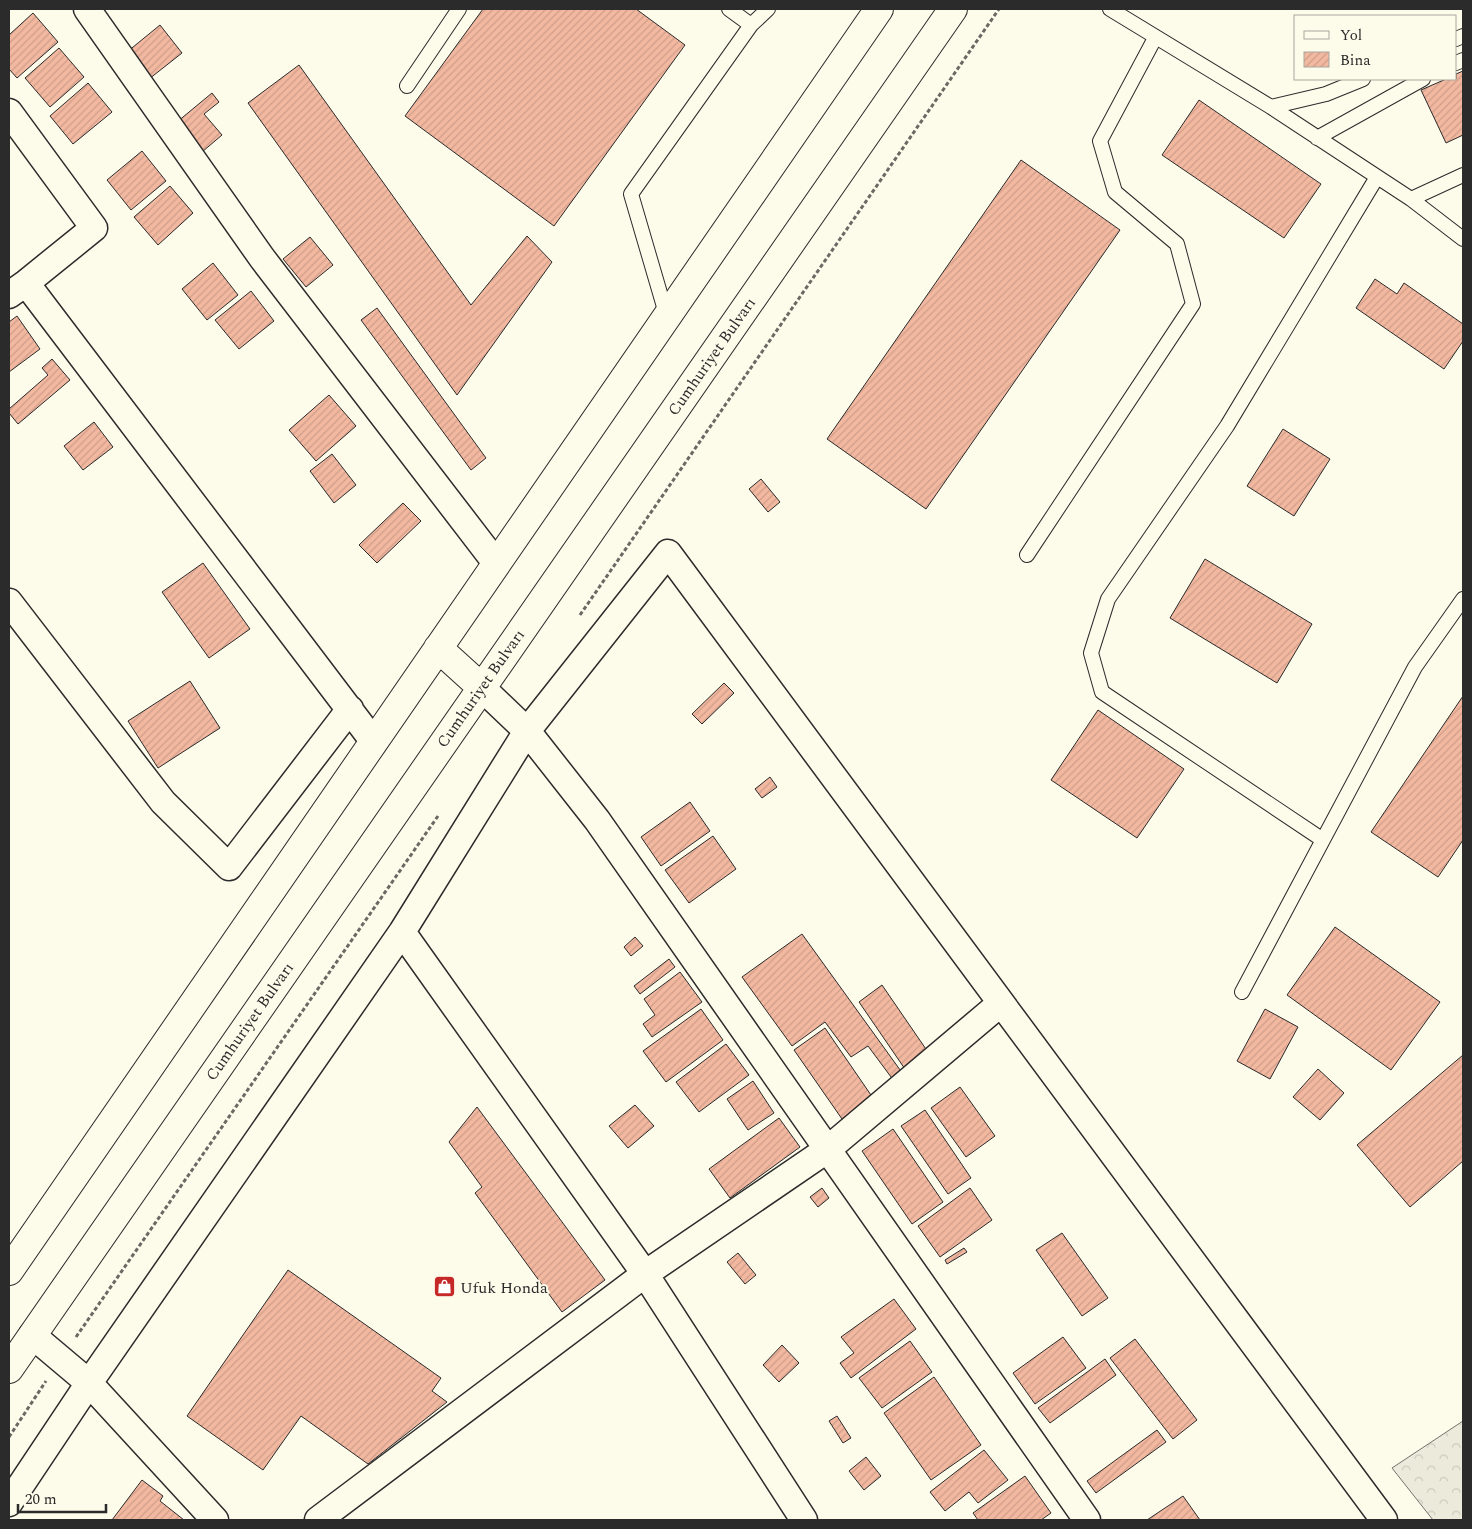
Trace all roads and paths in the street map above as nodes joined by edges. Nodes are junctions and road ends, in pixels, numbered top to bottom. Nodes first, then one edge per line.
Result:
1 (87, 9) edge
2 (459, 9) edge
3 (728, 9) edge
4 (768, 9) edge
5 (880, 9) edge
6 (953, 9) edge
7 (999, 9) edge
8 (1110, 9) edge
9 (751, 25) junction
10 (1155, 38) junction
11 (1361, 80) edge
12 (1421, 80) edge
13 (407, 86) dead end
14 (1271, 107) junction
15 (9, 112) edge
16 (1317, 138) junction
17 (1463, 176) edge
18 (1377, 177) junction
19 (1411, 199) junction
20 (1463, 239) edge
21 (18, 289) edge
22 (667, 317) junction
23 (1027, 555) dead end
24 (496, 563) junction
25 (1463, 600) edge
26 (9, 602) edge
27 (576, 620) dead end
28 (438, 648) junction
29 (481, 687) junction
30 (350, 709) junction
31 (527, 731) junction
32 (374, 742) junction
33 (441, 812) dead end
34 (1323, 840) junction
35 (402, 932) junction
36 (1242, 992) dead end
37 (1001, 1002) junction
38 (828, 1148) junction
39 (9, 1271) edge
40 (645, 1274) junction
41 (32, 1334) junction
42 (74, 1341) dead end
43 (9, 1369) edge
44 (89, 1384) junction
45 (41, 1389) dead end
46 (9, 1437) edge
47 (9, 1503) edge
48 (215, 1520) edge
49 (318, 1520) edge
50 (802, 1520) edge
51 (1087, 1520) edge
52 (1384, 1520) edge

1 - 24 street
2 - 13 lane
3 - 9 lane
4 - 9 lane
5 - 22 main road
6 - 29 main road, Cumhuriyet Bulvarı
7 - 27 path
8 - 10 lane
9 - 22 lane
10 - 14 lane
10 - 23 lane
11 - 14 lane
12 - 16 lane
14 - 16 lane
15 - 21 street
16 - 18 lane
17 - 19 lane
18 - 19 lane
18 - 34 lane
19 - 20 lane
21 - 30 street
22 - 24 main road
24 - 28 main road
25 - 34 lane
26 - 30 street
28 - 29 main road
28 - 32 main road
29 - 31 street
29 - 41 main road, Cumhuriyet Bulvarı
30 - 32 street
31 - 35 street
31 - 37 street
31 - 38 street
32 - 39 main road
33 - 42 path
34 - 36 lane
35 - 40 street
35 - 44 street
37 - 38 street
37 - 52 street
38 - 40 street
38 - 51 street
40 - 49 street
40 - 50 street
41 - 43 main road, Cumhuriyet Bulvarı
41 - 44 street
44 - 47 street
44 - 48 street
45 - 46 path

